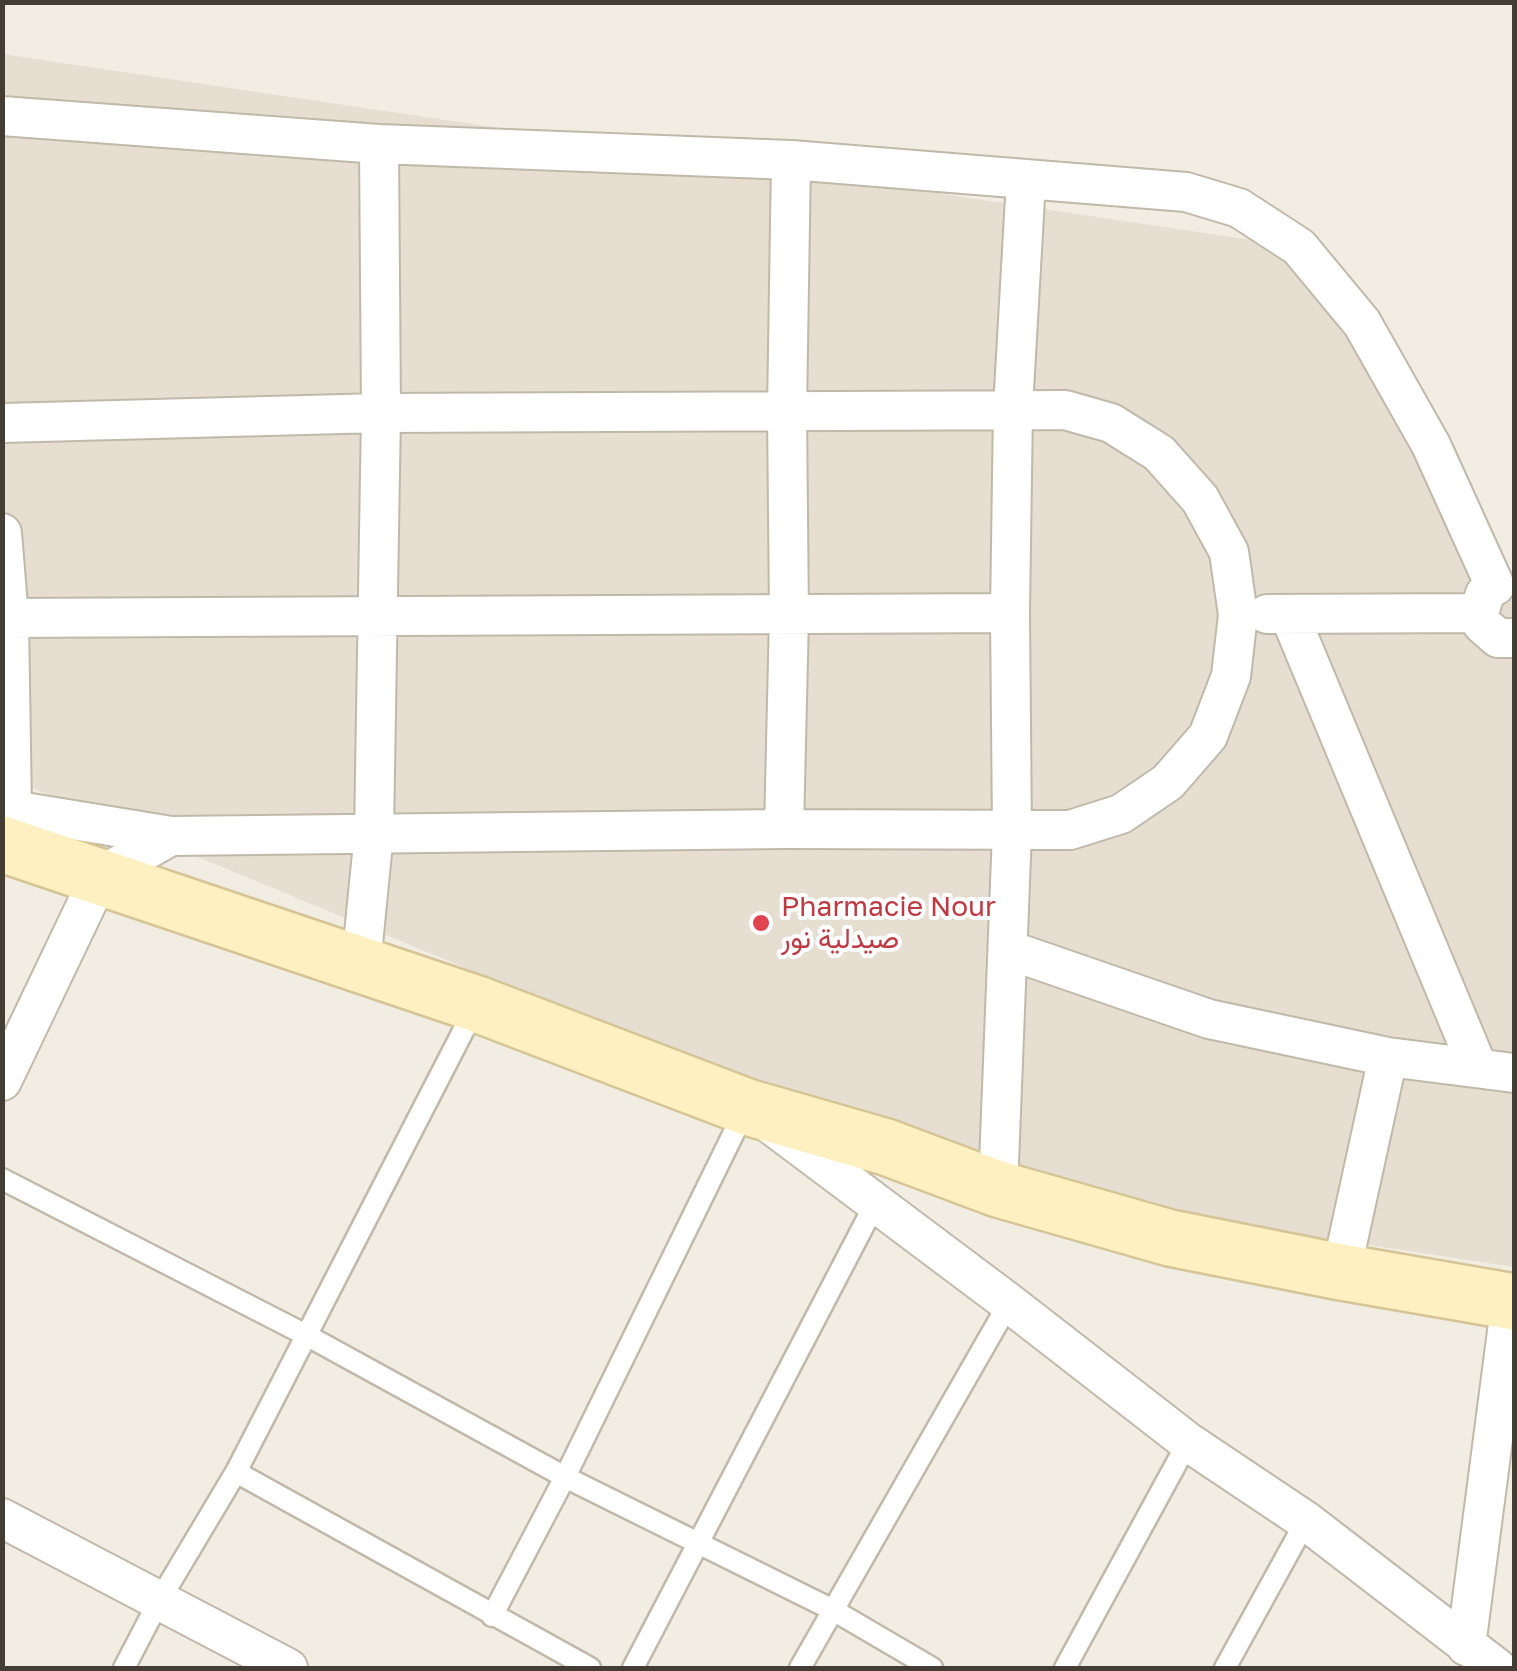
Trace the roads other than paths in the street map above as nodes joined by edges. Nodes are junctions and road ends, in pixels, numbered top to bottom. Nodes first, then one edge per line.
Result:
1 (2, 116) edge
2 (379, 144) junction
3 (790, 160) junction
4 (1026, 180) junction
5 (1012, 408) junction
6 (787, 411) junction
7 (381, 413) junction
8 (2, 423) edge
9 (2, 533) edge
10 (1496, 595) edge
11 (1010, 613) junction
12 (1288, 614) junction
13 (1238, 615) junction
14 (789, 616) junction
15 (6, 618) edge
16 (377, 618) junction
17 (1514, 638) edge
18 (6, 827) edge
19 (784, 828) junction
20 (1012, 832) junction
21 (374, 833) junction
22 (171, 836) junction
23 (100, 876) junction
24 (1009, 950) junction
25 (361, 964) junction
26 (477, 1004) junction
27 (1388, 1057) junction
28 (1496, 1071) edge
29 (2, 1081) edge
30 (746, 1107) junction
31 (2, 1179) edge
32 (998, 1189) junction
33 (875, 1204) junction
34 (1341, 1272) junction
35 (1513, 1301) edge
36 (1009, 1303) junction
37 (306, 1335) junction
38 (1188, 1442) junction
39 (236, 1472) junction
40 (565, 1477) junction
41 (2, 1518) edge
42 (1306, 1522) junction
43 (698, 1544) junction
44 (158, 1601) junction
45 (833, 1610) junction
46 (492, 1616) junction
47 (1466, 1646) junction
48 (124, 1668) edge
49 (288, 1668) edge
50 (590, 1668) edge
51 (633, 1668) edge
52 (800, 1668) edge
53 (932, 1668) edge
54 (1065, 1668) edge
55 (1224, 1668) edge
56 (1497, 1668) edge

1 - 2 street
2 - 3 street
2 - 7 street
3 - 4 street
3 - 6 street
4 - 5 street
4 - 10 street
5 - 6 street
5 - 11 street
5 - 13 street
6 - 7 street
6 - 14 street
7 - 8 street
7 - 16 street
9 - 15 street
10 - 12 street
10 - 17 street
11 - 14 street
11 - 20 street
12 - 13 street
12 - 28 street
13 - 20 street
14 - 16 street
14 - 19 street
15 - 16 street
15 - 18 street
16 - 21 street
18 - 22 street
18 - 23 main road
19 - 20 street
19 - 21 street
20 - 24 street
21 - 22 street
21 - 25 street
22 - 23 street
23 - 25 main road
23 - 29 street
24 - 27 street
24 - 32 street
25 - 26 main road
26 - 30 main road
26 - 37 lane
27 - 28 street
27 - 34 street
30 - 32 main road
30 - 33 street
30 - 40 lane
31 - 37 lane
32 - 34 main road
33 - 36 street
33 - 43 lane
34 - 35 main road
35 - 47 street
36 - 38 street
36 - 45 lane
37 - 39 lane
37 - 40 lane
38 - 42 street
38 - 54 lane
39 - 44 lane
39 - 46 lane
40 - 43 lane
40 - 46 lane
41 - 44 street
42 - 47 street
42 - 55 lane
43 - 45 lane
43 - 51 lane
44 - 48 lane
44 - 49 street
45 - 52 lane
45 - 53 lane
46 - 50 lane
47 - 56 street

